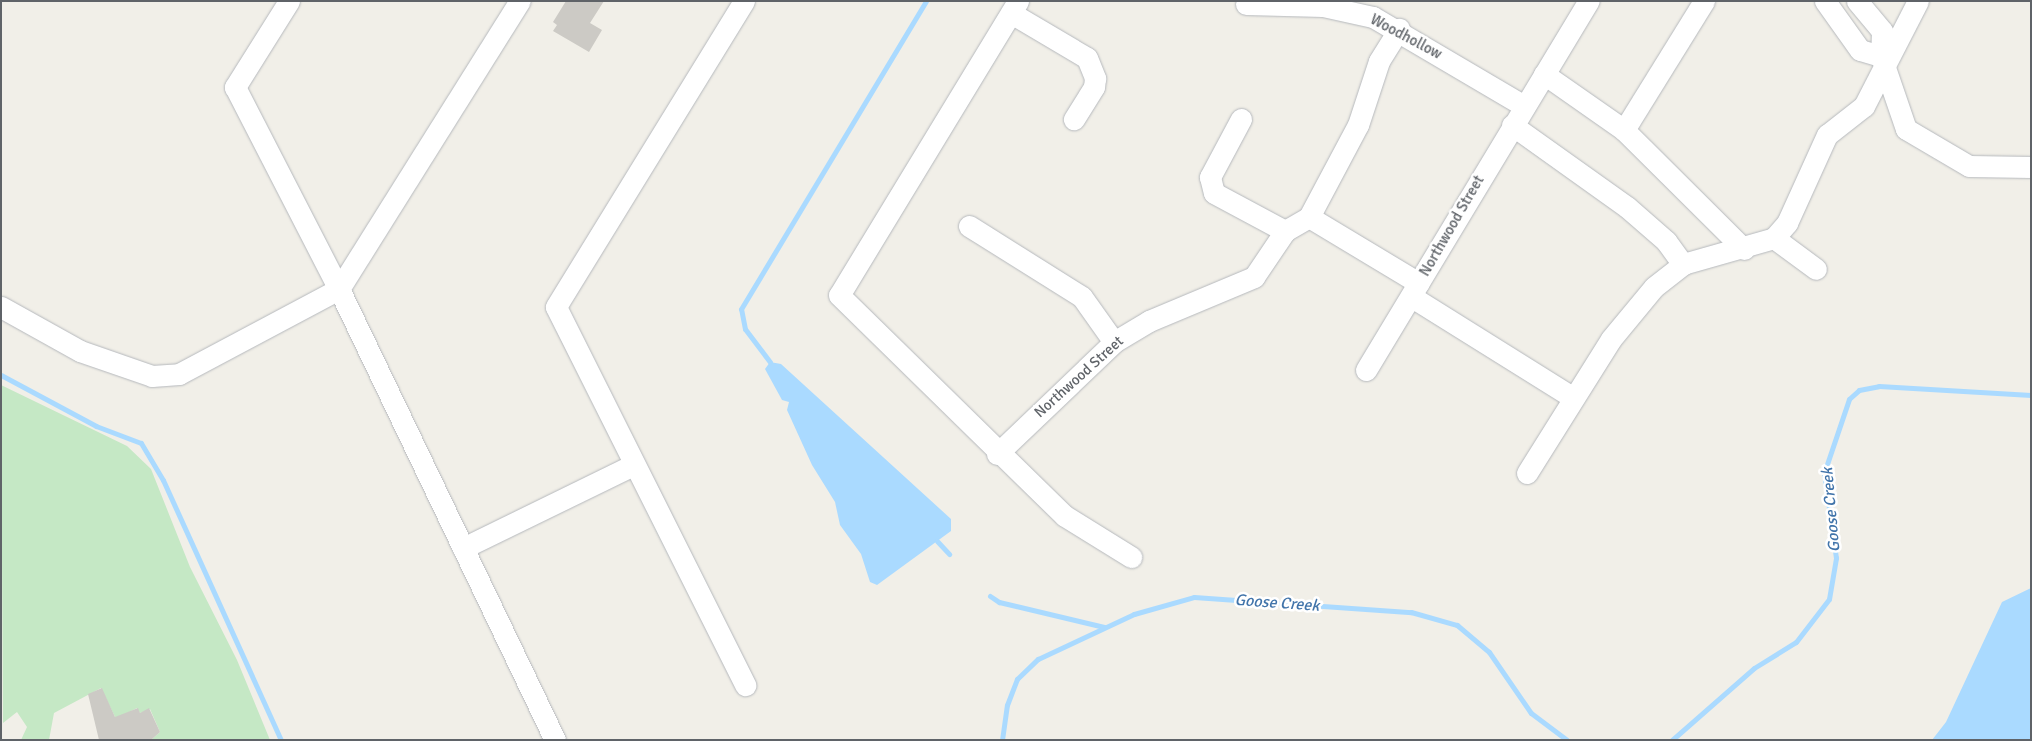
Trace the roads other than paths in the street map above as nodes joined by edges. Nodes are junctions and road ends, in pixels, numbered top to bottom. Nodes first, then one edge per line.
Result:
1 (289, 1) edge
2 (520, 1) edge
3 (744, 1) edge
4 (1589, 1) edge
5 (1704, 1) edge
6 (1824, 1) edge
7 (1857, 1) edge
8 (1918, 1) edge
9 (1246, 4) dead end
10 (1015, 7) edge
11 (1400, 29) junction
12 (1884, 60) junction
13 (1544, 74) junction
14 (1524, 106) junction
15 (1074, 119) dead end
16 (1241, 120) dead end
17 (1512, 125) junction
18 (1624, 130) junction
19 (2031, 167) edge
20 (1309, 217) junction
21 (969, 226) dead end
22 (1285, 231) junction
23 (1774, 238) junction
24 (1744, 249) junction
25 (1683, 264) junction
26 (1816, 268) dead end
27 (339, 289) junction
28 (1415, 290) junction
29 (1, 306) edge
30 (1114, 342) junction
31 (1366, 370) dead end
32 (1572, 397) junction
33 (997, 454) junction
34 (633, 465) junction
35 (1527, 473) dead end
36 (463, 548) junction
37 (1131, 557) dead end
38 (745, 685) dead end
39 (555, 740) edge

1 - 27 street
2 - 27 street
3 - 34 street
4 - 13 street, Northwood Street
5 - 18 street
6 - 12 street
7 - 12 street
8 - 12 street
9 - 11 street, Woodhollow
10 - 15 street
10 - 33 street
11 - 14 street, Woodhollow
11 - 20 street
12 - 19 street
12 - 23 street
13 - 14 street, Northwood Street
13 - 18 street
14 - 17 street, Northwood Street
16 - 22 street
17 - 25 street
17 - 28 street, Northwood Street
18 - 24 street
20 - 22 street, Northwood Street
20 - 28 street, Northwood Street
21 - 30 street
22 - 30 street, Northwood Street
23 - 24 street
23 - 26 street
24 - 25 street
25 - 32 street
27 - 29 street
27 - 36 street
28 - 31 street
28 - 32 street
30 - 33 street, Northwood Street
32 - 35 street
33 - 37 street
34 - 36 street
34 - 38 street
36 - 39 street

